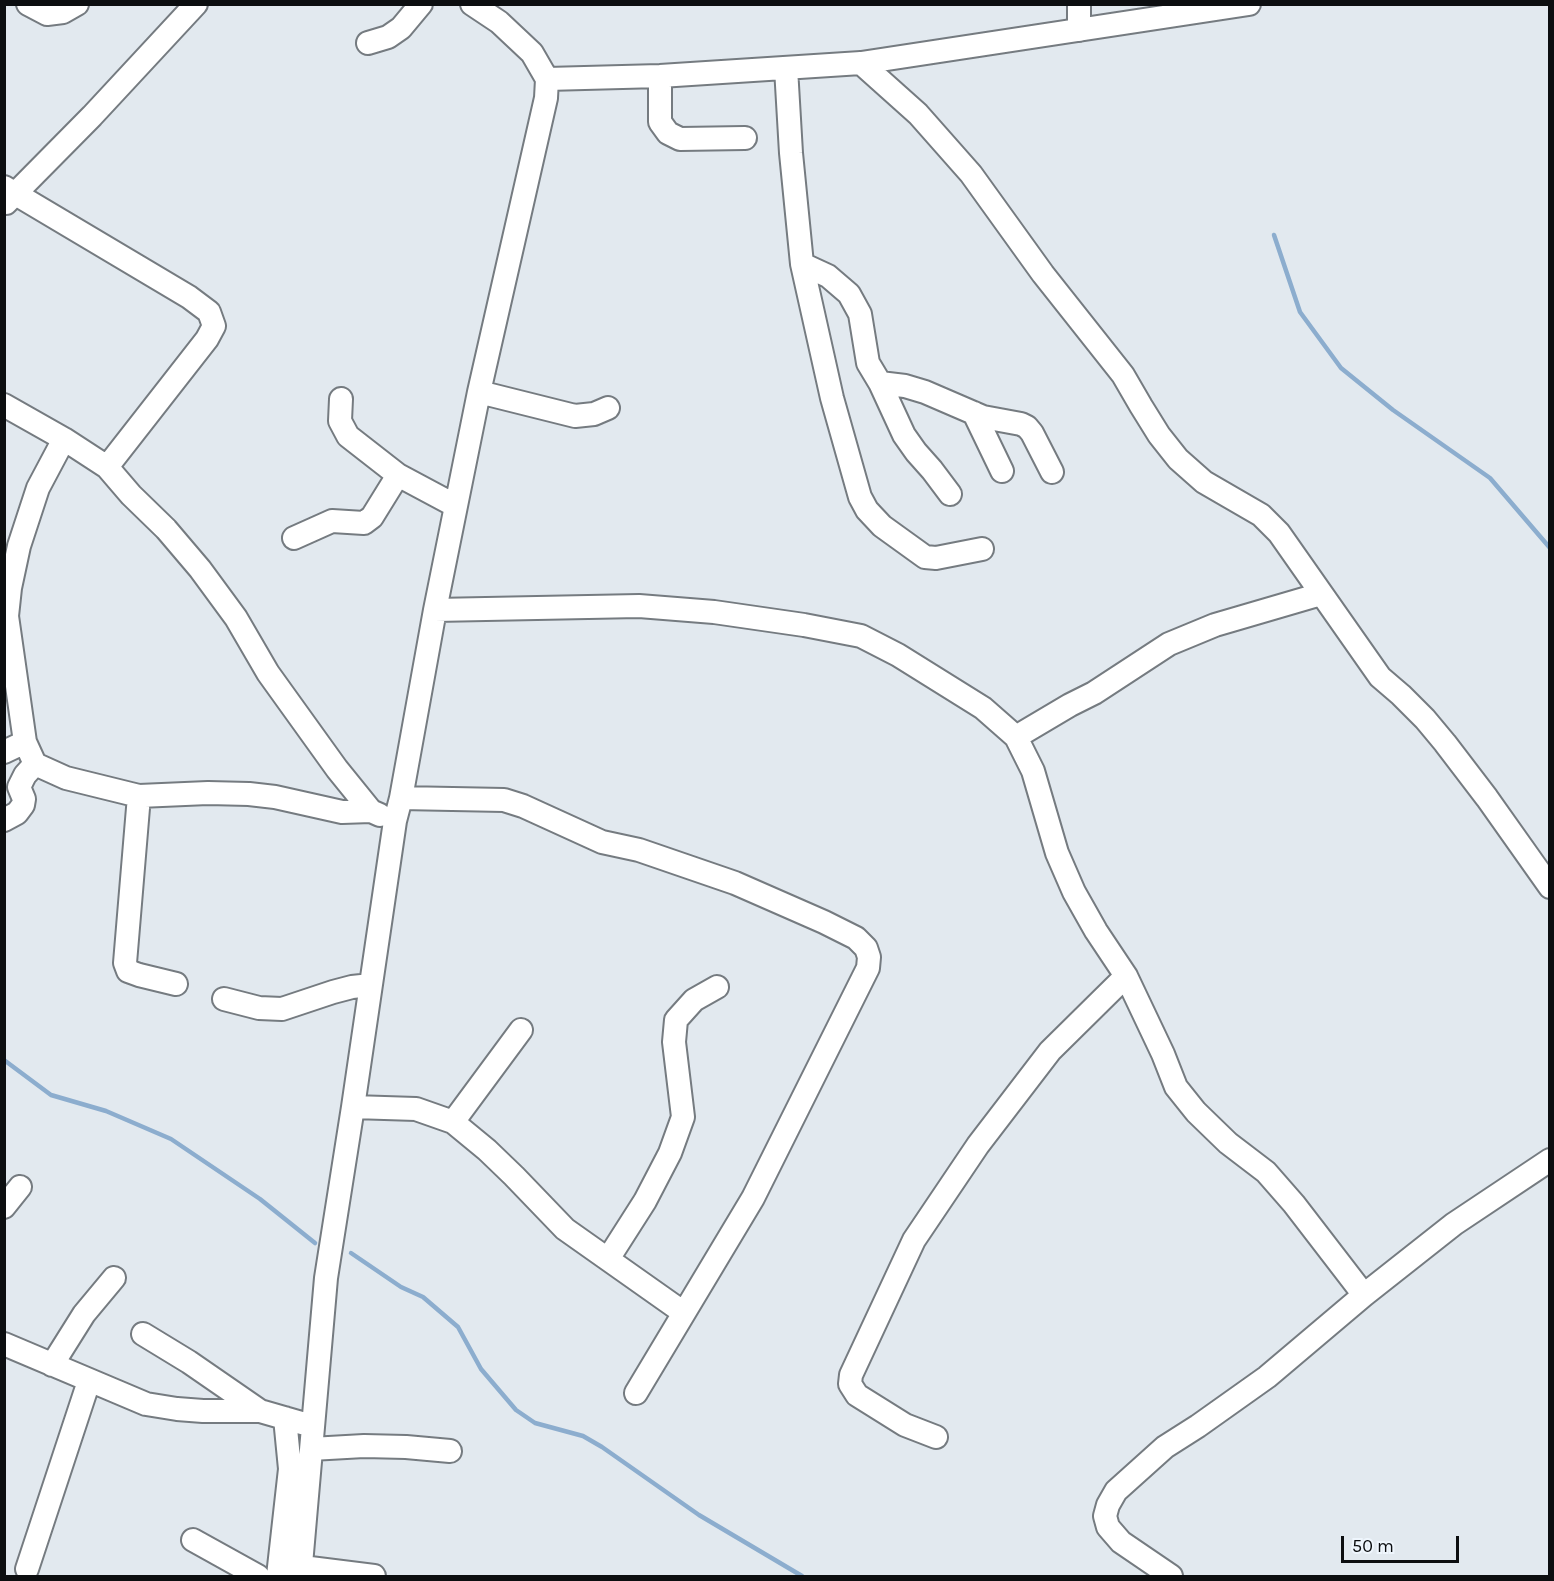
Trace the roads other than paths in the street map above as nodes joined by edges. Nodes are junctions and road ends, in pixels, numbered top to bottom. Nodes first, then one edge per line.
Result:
1 (28, 4) edge
2 (77, 4) edge
3 (196, 4) edge
4 (421, 4) edge
5 (472, 4) edge
6 (1079, 4) edge
7 (1249, 4) edge
8 (499, 14) edge
9 (1080, 30) junction
10 (368, 43) dead end
11 (861, 63) junction
12 (786, 68) junction
13 (660, 76) junction
14 (548, 79) junction
15 (745, 138) dead end
16 (8, 195) edge
17 (802, 264) junction
18 (880, 383) junction
19 (479, 392) junction
20 (341, 399) dead end
21 (4, 405) edge
22 (608, 408) dead end
23 (974, 413) junction
24 (64, 439) junction
25 (107, 467) junction
26 (1002, 471) dead end
27 (1052, 472) dead end
28 (398, 475) junction
29 (950, 494) dead end
30 (456, 506) junction
31 (294, 538) dead end
32 (982, 549) dead end
33 (1321, 594) junction
34 (435, 610) junction
35 (9, 661) edge
36 (1016, 737) junction
37 (25, 742) junction
38 (4, 752) edge
39 (35, 764) junction
40 (138, 796) junction
41 (402, 798) junction
42 (371, 811) junction
43 (4, 820) edge
44 (395, 821) junction
45 (1550, 887) edge
46 (1126, 976) junction
47 (176, 984) dead end
48 (371, 985) junction
49 (717, 987) dead end
50 (224, 999) dead end
51 (521, 1030) dead end
52 (353, 1107) junction
53 (453, 1122) junction
54 (1550, 1160) edge
55 (20, 1187) dead end
56 (4, 1207) edge
57 (608, 1259) junction
58 (114, 1278) dead end
59 (1364, 1294) junction
60 (684, 1313) junction
61 (143, 1334) dead end
62 (4, 1344) edge
63 (52, 1365) junction
64 (89, 1381) junction
65 (636, 1393) dead end
66 (260, 1411) junction
67 (285, 1418) junction
68 (312, 1426) junction
69 (936, 1437) dead end
70 (311, 1449) junction
71 (450, 1451) dead end
72 (193, 1540) dead end
73 (27, 1569) dead end
74 (301, 1572) edge
75 (258, 1576) edge
76 (278, 1576) edge
77 (374, 1576) edge
78 (1171, 1576) edge

1 - 2 street
3 - 16 street
4 - 10 street
5 - 8 street
6 - 9 street
7 - 9 street
8 - 14 street
9 - 11 street
11 - 12 street
11 - 33 street
12 - 13 street
12 - 17 street
13 - 14 street
13 - 15 street
14 - 19 street
16 - 25 street
17 - 18 street
17 - 32 street
18 - 23 street
18 - 29 street
19 - 22 street
19 - 30 street
20 - 28 street
21 - 24 street
23 - 26 street
23 - 27 street
24 - 25 street
24 - 35 street
25 - 42 street
28 - 30 street
28 - 31 street
30 - 34 street
33 - 36 street
33 - 45 street
34 - 36 street
34 - 41 street
35 - 37 street
36 - 46 street
37 - 38 street
37 - 39 street
39 - 40 street
39 - 43 street
40 - 42 street
40 - 47 street
41 - 44 street
41 - 60 street
42 - 44 street
44 - 48 street
46 - 59 street
46 - 69 street
48 - 50 street
48 - 52 street
49 - 57 street
51 - 53 street
52 - 53 street
52 - 68 street
53 - 57 street
54 - 59 street
55 - 56 street
57 - 60 street
58 - 63 street
59 - 78 street
60 - 65 street
61 - 66 street
62 - 63 street
63 - 64 street
64 - 66 street
64 - 73 street
66 - 67 street
67 - 68 street
67 - 76 street
68 - 70 street
70 - 71 street
70 - 74 street
72 - 75 street
74 - 77 street

